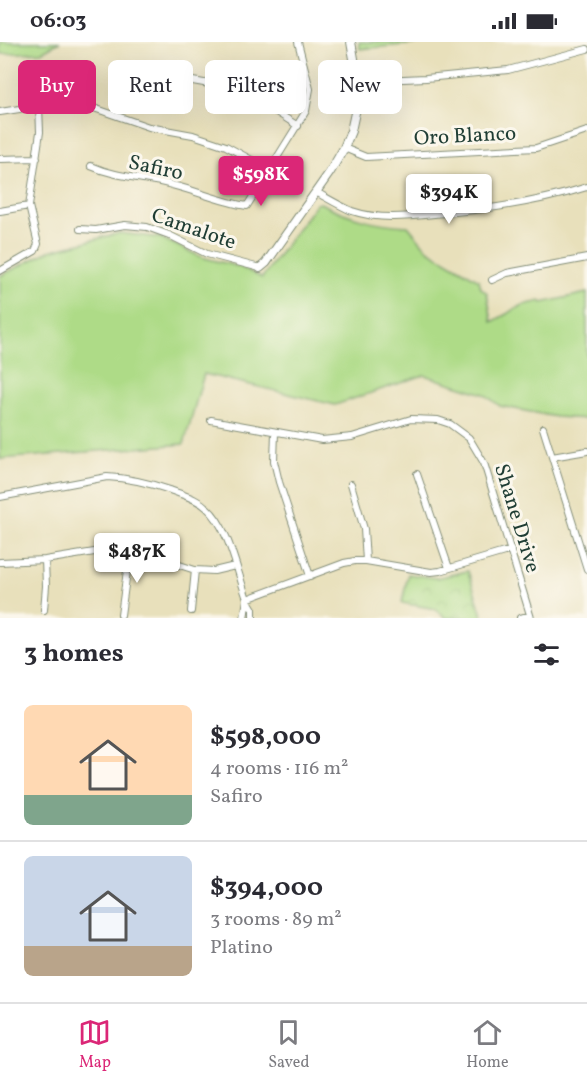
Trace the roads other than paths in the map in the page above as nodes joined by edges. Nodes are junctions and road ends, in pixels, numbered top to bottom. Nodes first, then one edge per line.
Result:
1 (298, 42) edge
2 (351, 42) edge
3 (587, 49) edge
4 (354, 60) edge
5 (402, 79) edge
6 (193, 81) edge
7 (18, 109) edge
8 (96, 109) edge
9 (0, 112) edge
10 (39, 114) edge
11 (356, 114) edge
12 (298, 126) junction
13 (587, 131) edge
14 (344, 148) junction
15 (37, 158) junction
16 (0, 159) edge
17 (91, 166) dead end
18 (270, 170) junction
19 (587, 186) edge
20 (316, 192) junction
21 (29, 206) junction
22 (0, 211) edge
23 (80, 229) dead end
24 (587, 258) edge
25 (260, 268) joint
26 (0, 271) edge
27 (492, 280) dead end
28 (211, 420) dead end
29 (543, 428) dead end
30 (275, 432) junction
31 (587, 451) edge
32 (552, 457) junction
33 (417, 474) dead end
34 (351, 484) dead end
35 (0, 497) edge
36 (130, 549) junction
37 (511, 550) junction
38 (45, 560) junction
39 (366, 561) junction
40 (0, 562) edge
41 (235, 566) junction
42 (449, 568) junction
43 (587, 569) edge
44 (195, 570) junction
45 (310, 576) junction
46 (247, 599) junction
47 (44, 610) dead end
48 (191, 611) dead end
49 (121, 615) dead end
50 (531, 616) edge
51 (244, 618) edge
52 (253, 618) edge
53 (520, 618) edge

1 - 12 street, Safiro
2 - 4 street
3 - 5 street
6 - 12 street
7 - 9 street
8 - 18 street
10 - 15 street
11 - 14 street
12 - 18 street, Safiro
13 - 14 street, Oro Blanco
14 - 20 street
15 - 16 street
15 - 21 street
17 - 18 street, Safiro
19 - 20 street
20 - 25 street
21 - 22 street
21 - 26 street
23 - 25 street, Camalote
24 - 27 street
28 - 30 street
29 - 32 street
30 - 37 street, Shane Drive
30 - 45 street
31 - 32 street
32 - 43 street
33 - 42 street
34 - 39 street
35 - 41 street
36 - 38 street
36 - 44 street
36 - 49 street
37 - 42 street
37 - 50 street, Shane Drive
38 - 40 street
38 - 47 street
39 - 42 street
39 - 45 street
41 - 44 street
41 - 46 street
44 - 48 street
45 - 46 street
46 - 51 street
46 - 52 street
50 - 53 street

